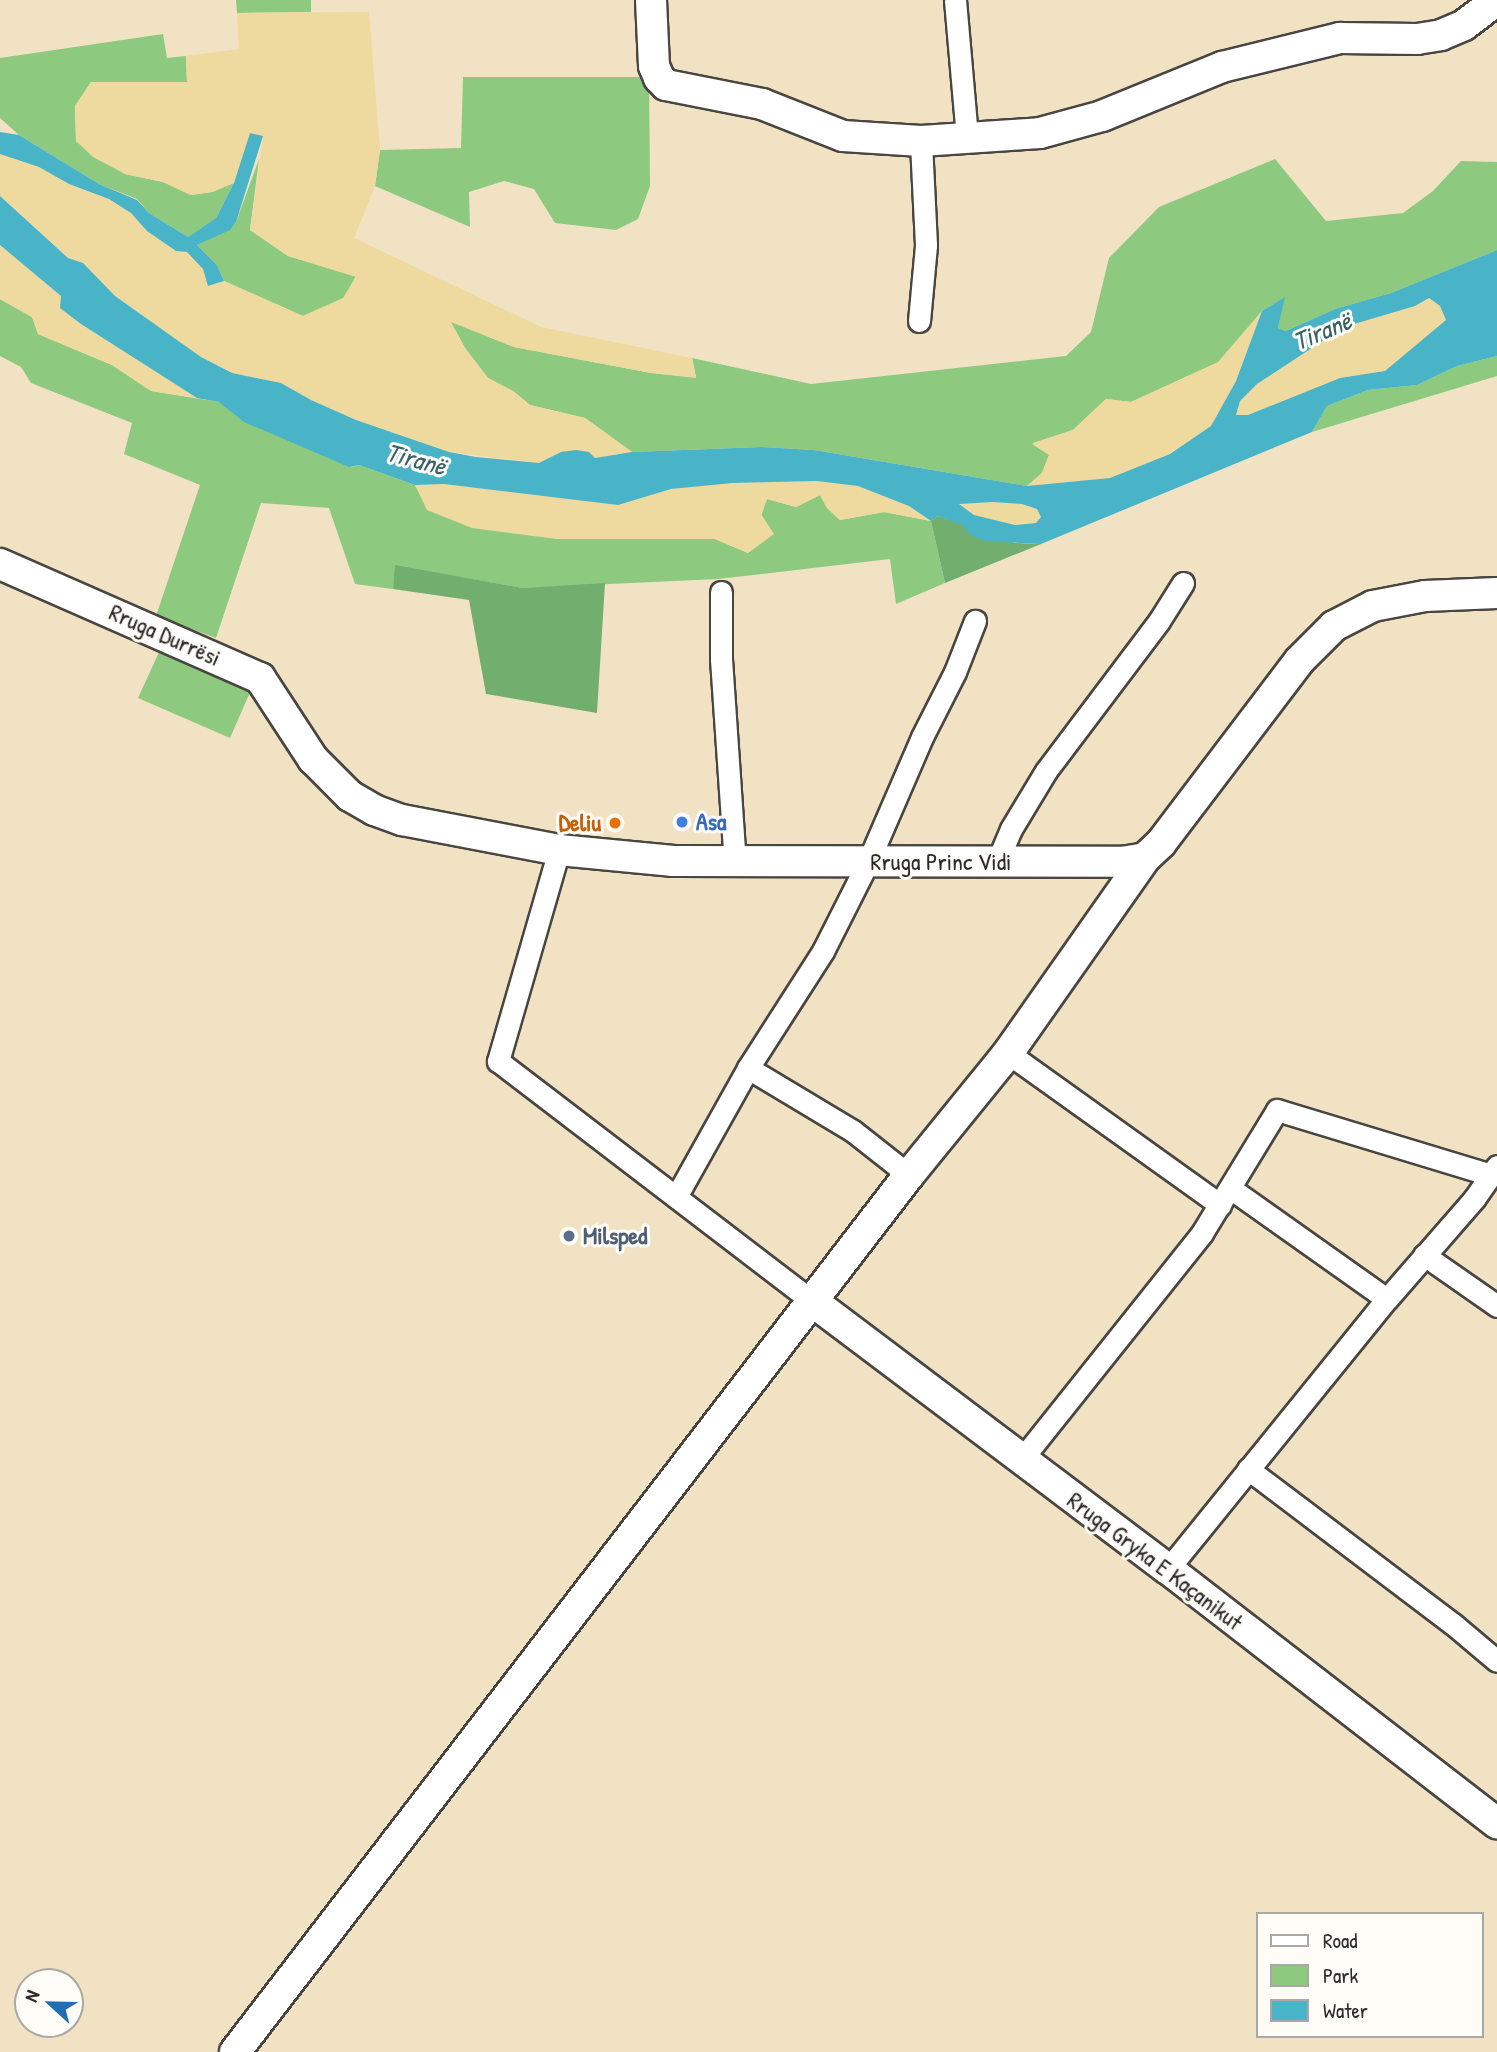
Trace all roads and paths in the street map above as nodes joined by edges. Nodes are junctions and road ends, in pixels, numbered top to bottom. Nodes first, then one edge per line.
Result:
1 (651, 0) edge
2 (955, 0) edge
3 (1497, 0) edge
4 (967, 138) junction
5 (921, 141) junction
6 (919, 321) dead end
7 (0, 564) edge
8 (1184, 583) dead end
9 (721, 592) dead end
10 (1497, 593) edge
11 (975, 621) dead end
12 (300, 741) joint
13 (559, 850) junction
14 (1145, 858) junction
15 (735, 862) junction
16 (868, 862) junction
17 (997, 862) junction
18 (1007, 1053) junction
19 (748, 1068) junction
20 (1494, 1170) edge
21 (909, 1175) junction
22 (1225, 1197) junction
23 (676, 1198) junction
24 (1424, 1255) junction
25 (1387, 1299) junction
26 (812, 1301) junction
27 (1497, 1306) edge
28 (1021, 1460) junction
29 (1248, 1469) junction
30 (1168, 1569) junction
31 (1497, 1661) edge
32 (1497, 1823) edge
33 (235, 2052) edge

1 - 5 street
2 - 4 street
3 - 4 street
4 - 5 street
5 - 6 street
7 - 12 street, Rruga Durrësi
8 - 17 street
9 - 15 street
10 - 14 street
11 - 16 street
12 - 13 street, Rruga Princ Vidi
13 - 15 street, Rruga Princ Vidi
13 - 23 street
14 - 17 street, Rruga Princ Vidi
14 - 18 street
15 - 16 street, Rruga Princ Vidi
16 - 17 street, Rruga Princ Vidi
16 - 19 street
18 - 21 street
18 - 22 street
19 - 21 street
19 - 23 street
20 - 22 street
20 - 24 street
21 - 26 street
22 - 25 street
22 - 28 street
23 - 26 street
24 - 25 street
24 - 27 street
25 - 29 street
26 - 28 street, Rruga Gryka E Kaçanikut
26 - 33 street
28 - 30 street, Rruga Gryka E Kaçanikut
29 - 30 street
29 - 31 street
30 - 32 street, Rruga Gryka E Kaçanikut

